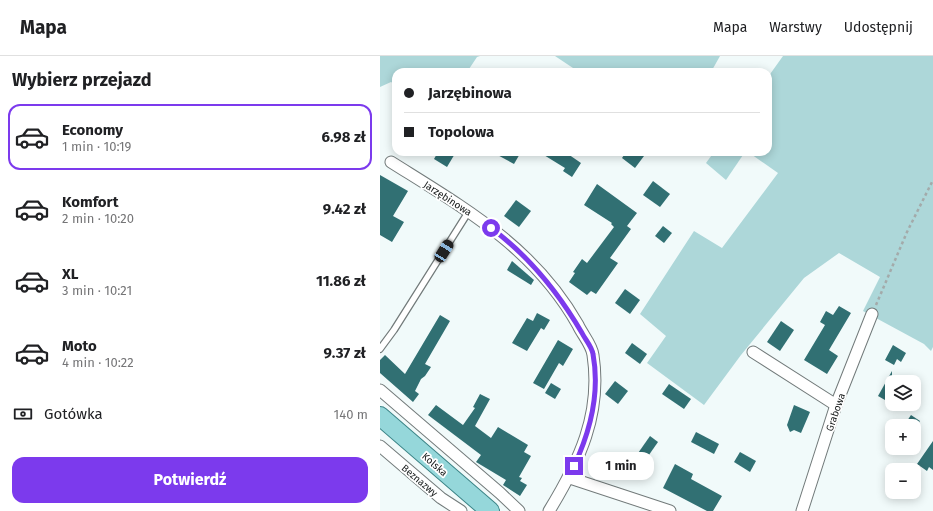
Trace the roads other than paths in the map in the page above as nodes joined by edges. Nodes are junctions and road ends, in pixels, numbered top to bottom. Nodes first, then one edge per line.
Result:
1 (391, 162) dead end
2 (469, 211) junction
3 (872, 314) road end
4 (380, 348) edge
5 (753, 352) dead end
6 (380, 390) edge
7 (836, 405) junction
8 (380, 416) edge
9 (380, 446) edge
10 (570, 478) junction
11 (461, 511) edge
12 (490, 511) edge
13 (519, 511) edge
14 (549, 511) edge
15 (670, 511) edge
16 (802, 511) edge

1 - 2 street, Jarzębinowa
2 - 4 lane
2 - 10 street, Jarzębinowa
3 - 7 street, Grabowa
5 - 7 street
6 - 13 street
7 - 16 street, Grabowa
8 - 12 main road, Kolska
9 - 11 street, Beznazwy
10 - 14 street, Jarzębinowa
10 - 15 street

